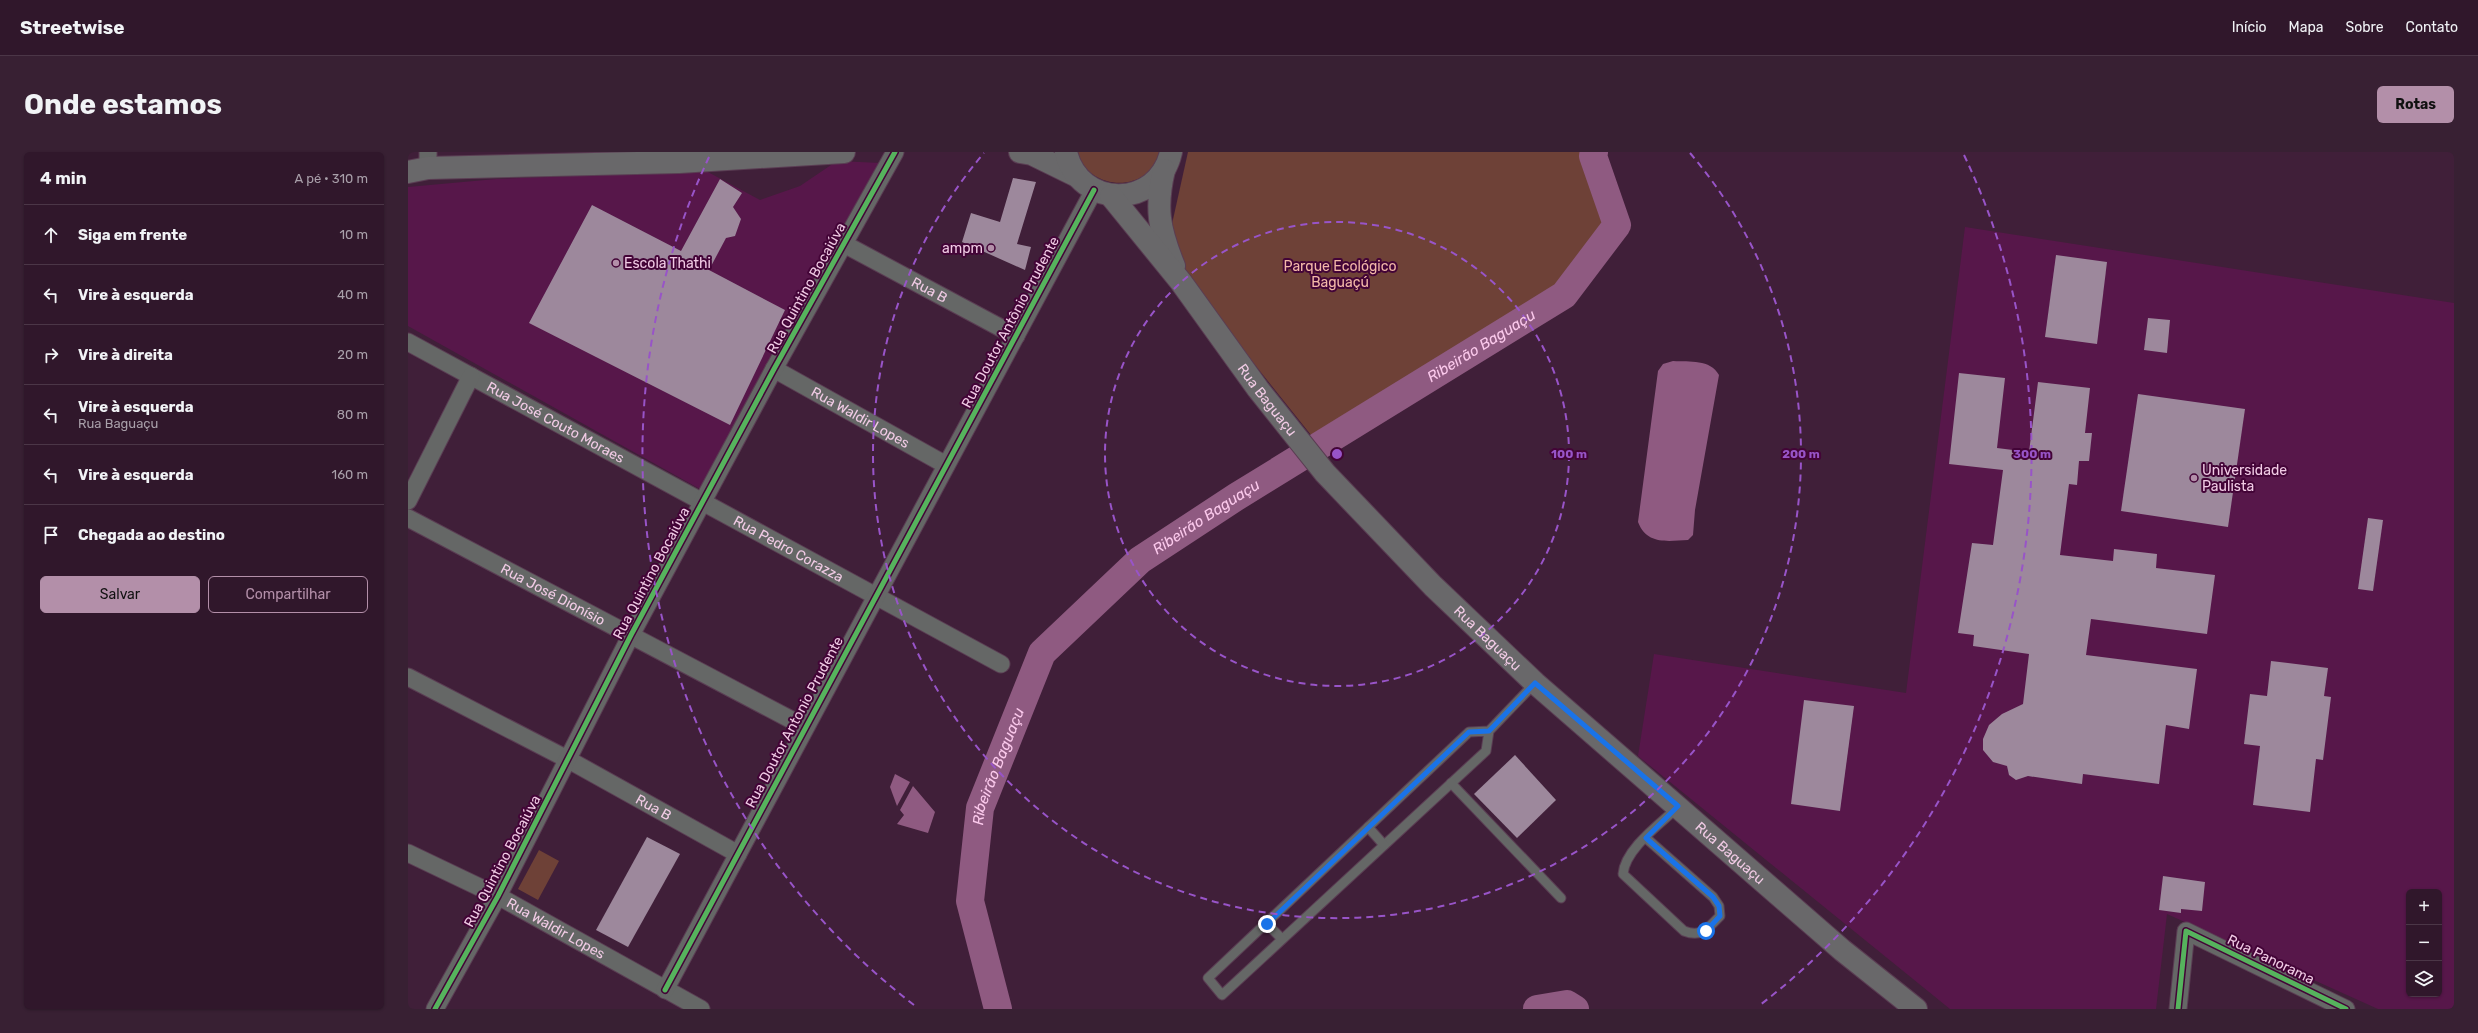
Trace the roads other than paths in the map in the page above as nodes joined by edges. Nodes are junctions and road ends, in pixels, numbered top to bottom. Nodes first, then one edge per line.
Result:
1 (844, 152) edge
2 (895, 152) edge
3 (1020, 152) edge
4 (1066, 152) edge
5 (1168, 161) edge
6 (421, 164) edge
7 (1077, 176) junction
8 (1103, 193) junction
9 (844, 244) junction
10 (1181, 282) junction
11 (1016, 336) junction
12 (408, 342) edge
13 (774, 369) junction
14 (471, 376) junction
15 (946, 465) junction
16 (408, 501) edge
17 (703, 501) junction
18 (408, 518) edge
19 (876, 596) junction
20 (631, 635) junction
21 (1001, 664) dead end
22 (408, 677) edge
23 (1535, 683) junction
24 (805, 727) junction
25 (1489, 731) junction
26 (569, 760) junction
27 (1451, 783) junction
28 (1678, 806) junction
29 (1368, 827) junction
30 (1646, 838) junction
31 (1384, 845) junction
32 (408, 853) edge
33 (738, 854) junction
34 (498, 896) junction
35 (1561, 898) dead end
36 (1267, 924) junction
37 (1282, 940) junction
38 (666, 990) junction
39 (435, 1009) edge
40 (701, 1009) edge
41 (1916, 1009) edge
42 (2178, 1009) edge
43 (2346, 1009) edge

1 - 6 main road
2 - 9 street, Rua Quintino Bocaiúva
3 - 7 main road
4 - 7 main road
5 - 8 main road
5 - 10 main road
7 - 8 main road
8 - 10 main road
8 - 11 street, Rua Doutor Antônio Prudente
9 - 11 street, Rua B
9 - 13 street, Rua Quintino Bocaiúva
10 - 23 main road, Rua Baguaçu
11 - 15 street, Rua Doutor Antônio Prudente
12 - 14 street, Rua José Couto Moraes
13 - 15 street, Rua Waldir Lopes
13 - 17 street, Rua Quintino Bocaiúva
14 - 16 street
14 - 17 street, Rua José Couto Moraes
15 - 19 street, Rua Doutor Antonio Prudente
17 - 19 street, Rua Pedro Corazza
17 - 20 street, Rua Quintino Bocaiúva
18 - 20 street, Rua José Dionísio
19 - 21 street, Rua Pedro Corazza
19 - 24 street, Rua Doutor Antonio Prudente
20 - 24 street, Rua José Dionísio
20 - 26 street, Rua Quintino Bocaiúva
22 - 26 street, Rua B
23 - 25 lane
23 - 28 main road, Rua Baguaçu
24 - 33 street, Rua Doutor Antonio Prudente
25 - 27 lane
25 - 29 lane
26 - 33 street, Rua B
26 - 34 street, Rua Quintino Bocaiúva
27 - 31 lane
27 - 35 lane
28 - 30 lane
28 - 41 main road, Rua Baguaçu
29 - 31 lane
29 - 36 lane
30 - 30 lane
31 - 37 lane
32 - 34 street, Rua Waldir Lopes
33 - 38 street, Rua Doutor Antonio Prudente
34 - 38 street, Rua Waldir Lopes
34 - 39 street, Rua Quintino Bocaiúva
36 - 37 lane
36 - 37 lane
38 - 40 street, Rua Waldir Lopes
42 - 43 street, Rua Panorama

